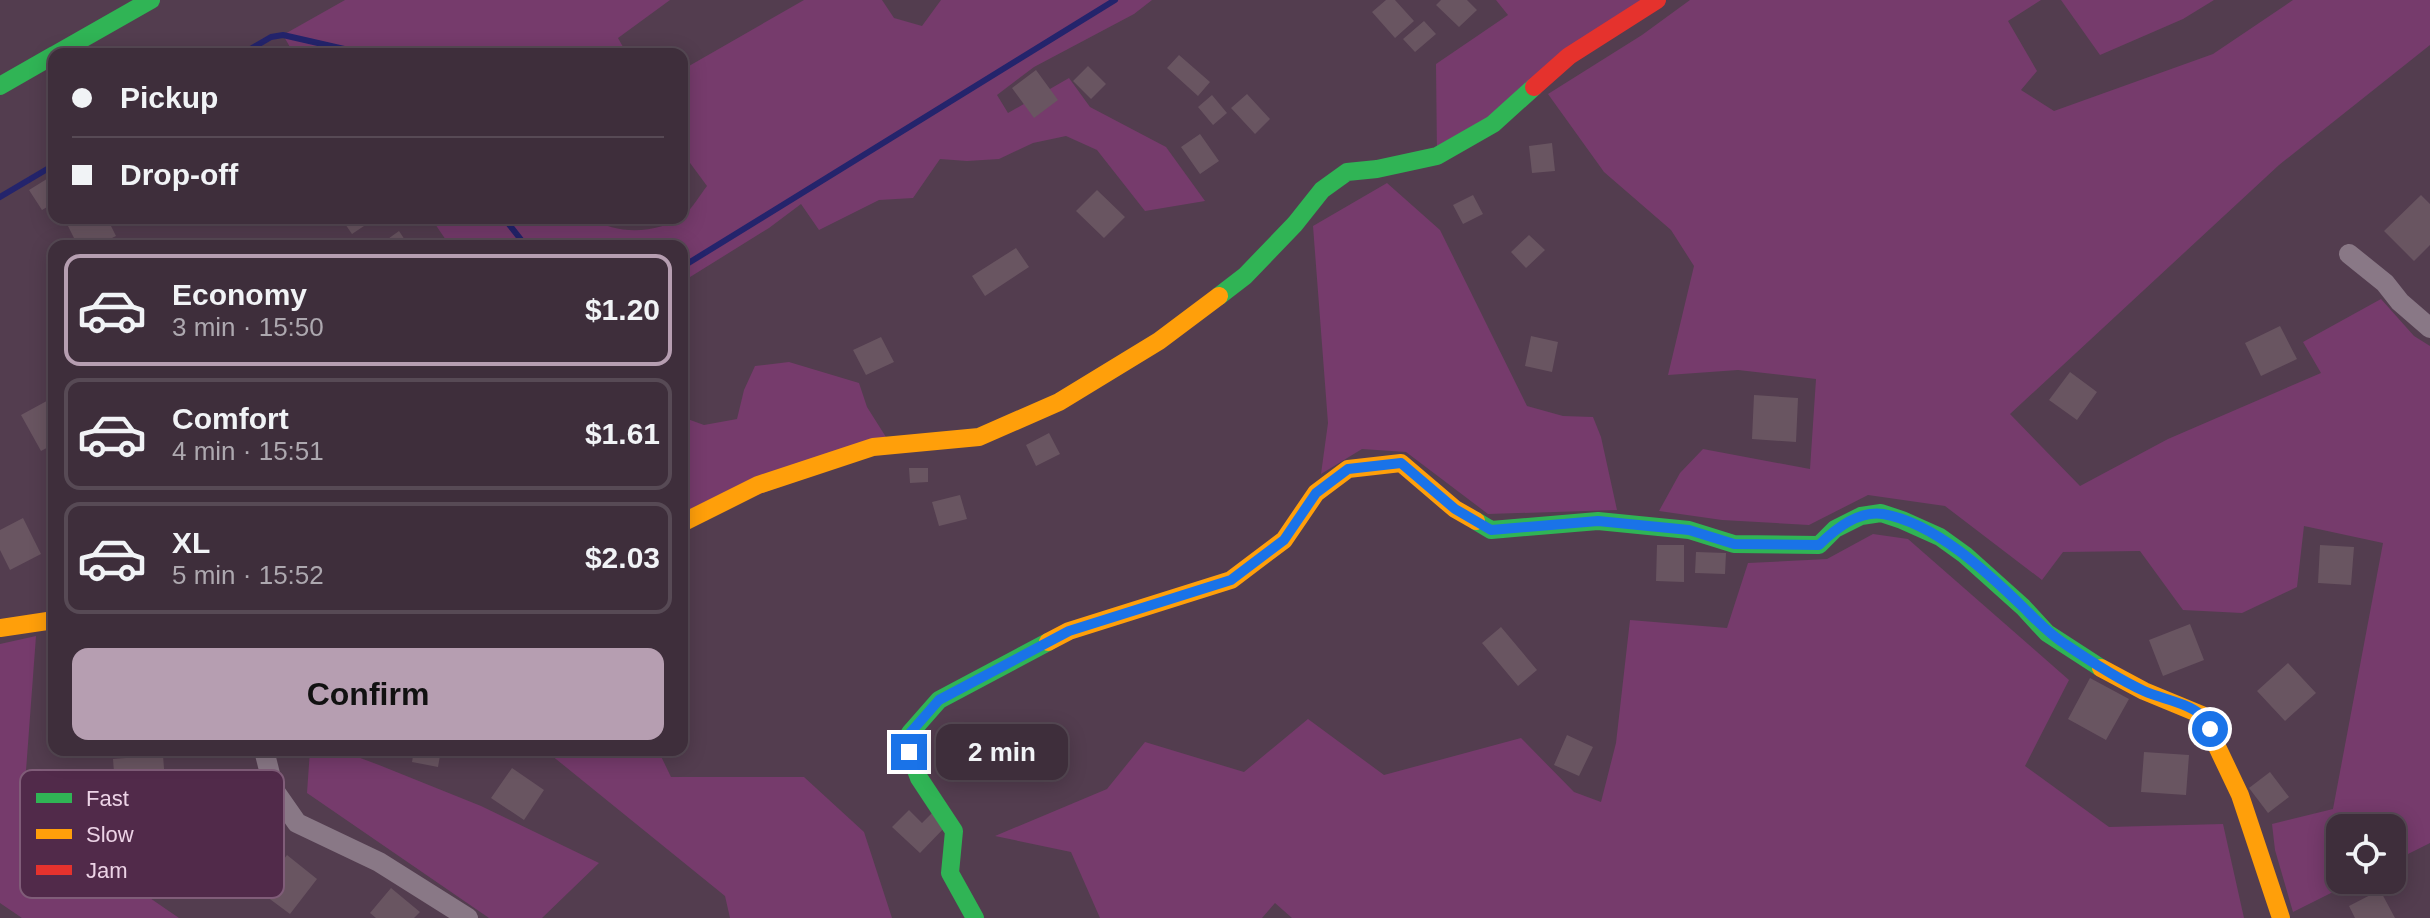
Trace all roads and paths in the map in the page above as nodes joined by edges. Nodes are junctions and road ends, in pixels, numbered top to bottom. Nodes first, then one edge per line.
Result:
1 (151, 0) edge
2 (1657, 0) edge
3 (67, 48) edge
4 (48, 59) edge
5 (0, 86) edge
6 (2349, 254) dead end
7 (2430, 328) edge
8 (688, 520) edge
9 (48, 621) edge
10 (0, 628) edge
11 (284, 804) edge
12 (468, 918) edge
13 (975, 918) edge
14 (2281, 918) edge

1 - 3 main road
2 - 8 main road
4 - 5 main road
6 - 7 street
9 - 10 main road
11 - 12 street
13 - 14 main road

